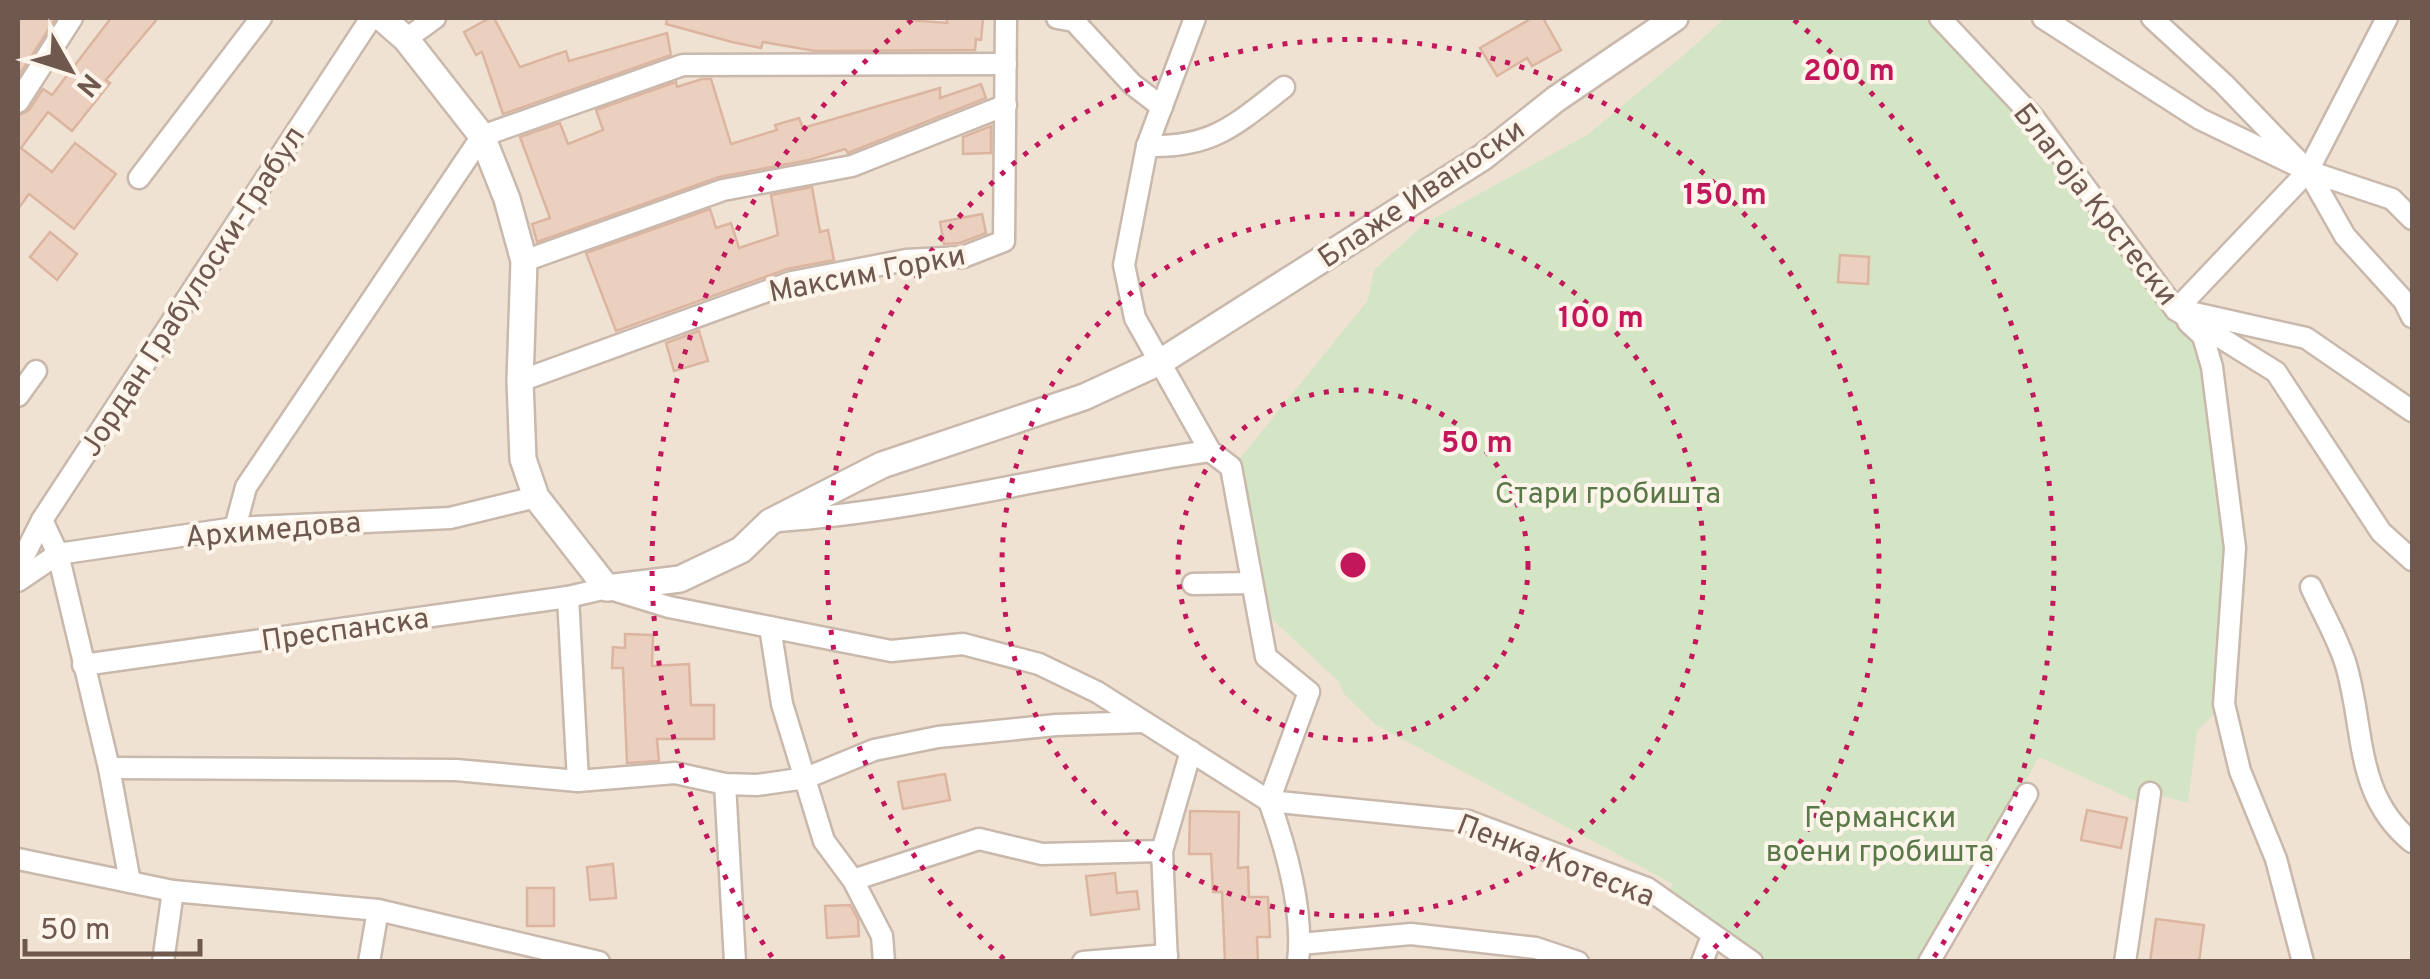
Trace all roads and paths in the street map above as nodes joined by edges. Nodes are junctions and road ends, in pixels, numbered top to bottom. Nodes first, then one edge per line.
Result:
1 (72, 18) edge
2 (260, 18) edge
3 (371, 18) edge
4 (382, 18) edge
5 (435, 18) edge
6 (1006, 18) edge
7 (1057, 18) edge
8 (1195, 18) edge
9 (1675, 18) edge
10 (1940, 18) edge
11 (2044, 18) edge
12 (2152, 18) edge
13 (2387, 18) edge
14 (406, 40) junction
15 (1006, 64) junction
16 (1284, 87) dead end
17 (18, 102) edge
18 (1006, 105) junction
19 (1162, 107) junction
20 (482, 136) junction
21 (1147, 146) junction
22 (2308, 171) junction
23 (140, 178) dead end
24 (2412, 219) edge
25 (524, 261) junction
26 (2410, 303) edge
27 (2176, 310) junction
28 (1162, 362) junction
29 (36, 371) dead end
30 (520, 382) junction
31 (18, 396) edge
32 (2412, 412) edge
33 (1210, 451) junction
34 (536, 497) junction
35 (42, 520) junction
36 (770, 522) junction
37 (235, 528) junction
38 (58, 554) junction
39 (2412, 560) edge
40 (18, 568) edge
41 (18, 581) edge
42 (1252, 583) junction
43 (1194, 584) dead end
44 (2311, 587) dead end
45 (607, 588) junction
46 (568, 597) junction
47 (770, 628) junction
48 (82, 666) junction
49 (1144, 722) junction
50 (1192, 751) junction
51 (109, 768) junction
52 (806, 778) junction
53 (578, 781) junction
54 (725, 784) junction
55 (2150, 793) dead end
56 (2027, 794) dead end
57 (1268, 801) junction
58 (2412, 842) edge
59 (1162, 852) junction
60 (18, 859) edge
61 (854, 880) junction
62 (130, 882) junction
63 (173, 891) junction
64 (378, 910) junction
65 (1712, 936) junction
66 (1299, 953) edge
67 (1167, 958) edge
68 (163, 962) edge
69 (368, 962) edge
70 (599, 962) edge
71 (735, 962) edge
72 (884, 962) edge
73 (1083, 962) edge
74 (1578, 962) edge
75 (1702, 962) edge
76 (1752, 962) edge
77 (1930, 962) edge
78 (2125, 962) edge
79 (2303, 962) edge

1 - 17 street
2 - 23 street
3 - 35 street, Јордан Грабулоски-Грабул
4 - 14 street
5 - 14 street
6 - 15 street, Максим Горки
7 - 19 street
8 - 19 street
9 - 28 street, Блаже Иваноски
10 - 27 street, Благоја Крстески
11 - 22 street
12 - 22 street
13 - 22 street
14 - 20 street
15 - 18 street, Максим Горки
15 - 20 street
16 - 21 street
18 - 25 street
18 - 30 street, Максим Горки
19 - 21 street
20 - 25 street
20 - 37 street
21 - 28 street
22 - 24 street
22 - 26 street
22 - 27 street
25 - 30 street
27 - 32 street
27 - 39 street, Благоја Крстески
27 - 79 street
28 - 33 street
28 - 36 street, Блаже Иваноски
29 - 31 street
30 - 34 street
33 - 36 street
33 - 42 street
34 - 37 street, Архимедова
34 - 45 street
35 - 38 street
35 - 40 street, Јордан Грабулоски-Грабул
36 - 45 street, Блаже Иваноски
37 - 38 street, Архимедова
38 - 41 street, Архимедова
38 - 48 street
42 - 43 street
42 - 57 street
44 - 58 street
45 - 46 street, Преспанска
45 - 47 street
46 - 48 street, Преспанска
46 - 53 street
47 - 49 street
47 - 52 street
48 - 51 street
49 - 50 street
49 - 52 street
50 - 57 street
50 - 59 street
51 - 53 street
51 - 62 street
52 - 54 street
52 - 61 street
53 - 54 street
54 - 71 street
55 - 78 street
56 - 77 street
57 - 65 street, Пенка Котеска
57 - 66 street
59 - 61 street
59 - 67 street
60 - 62 street
61 - 72 street
62 - 63 street
63 - 64 street
63 - 68 street
64 - 69 street
64 - 70 street
65 - 75 street
65 - 76 street, Пенка Котеска
66 - 74 street
67 - 73 street

